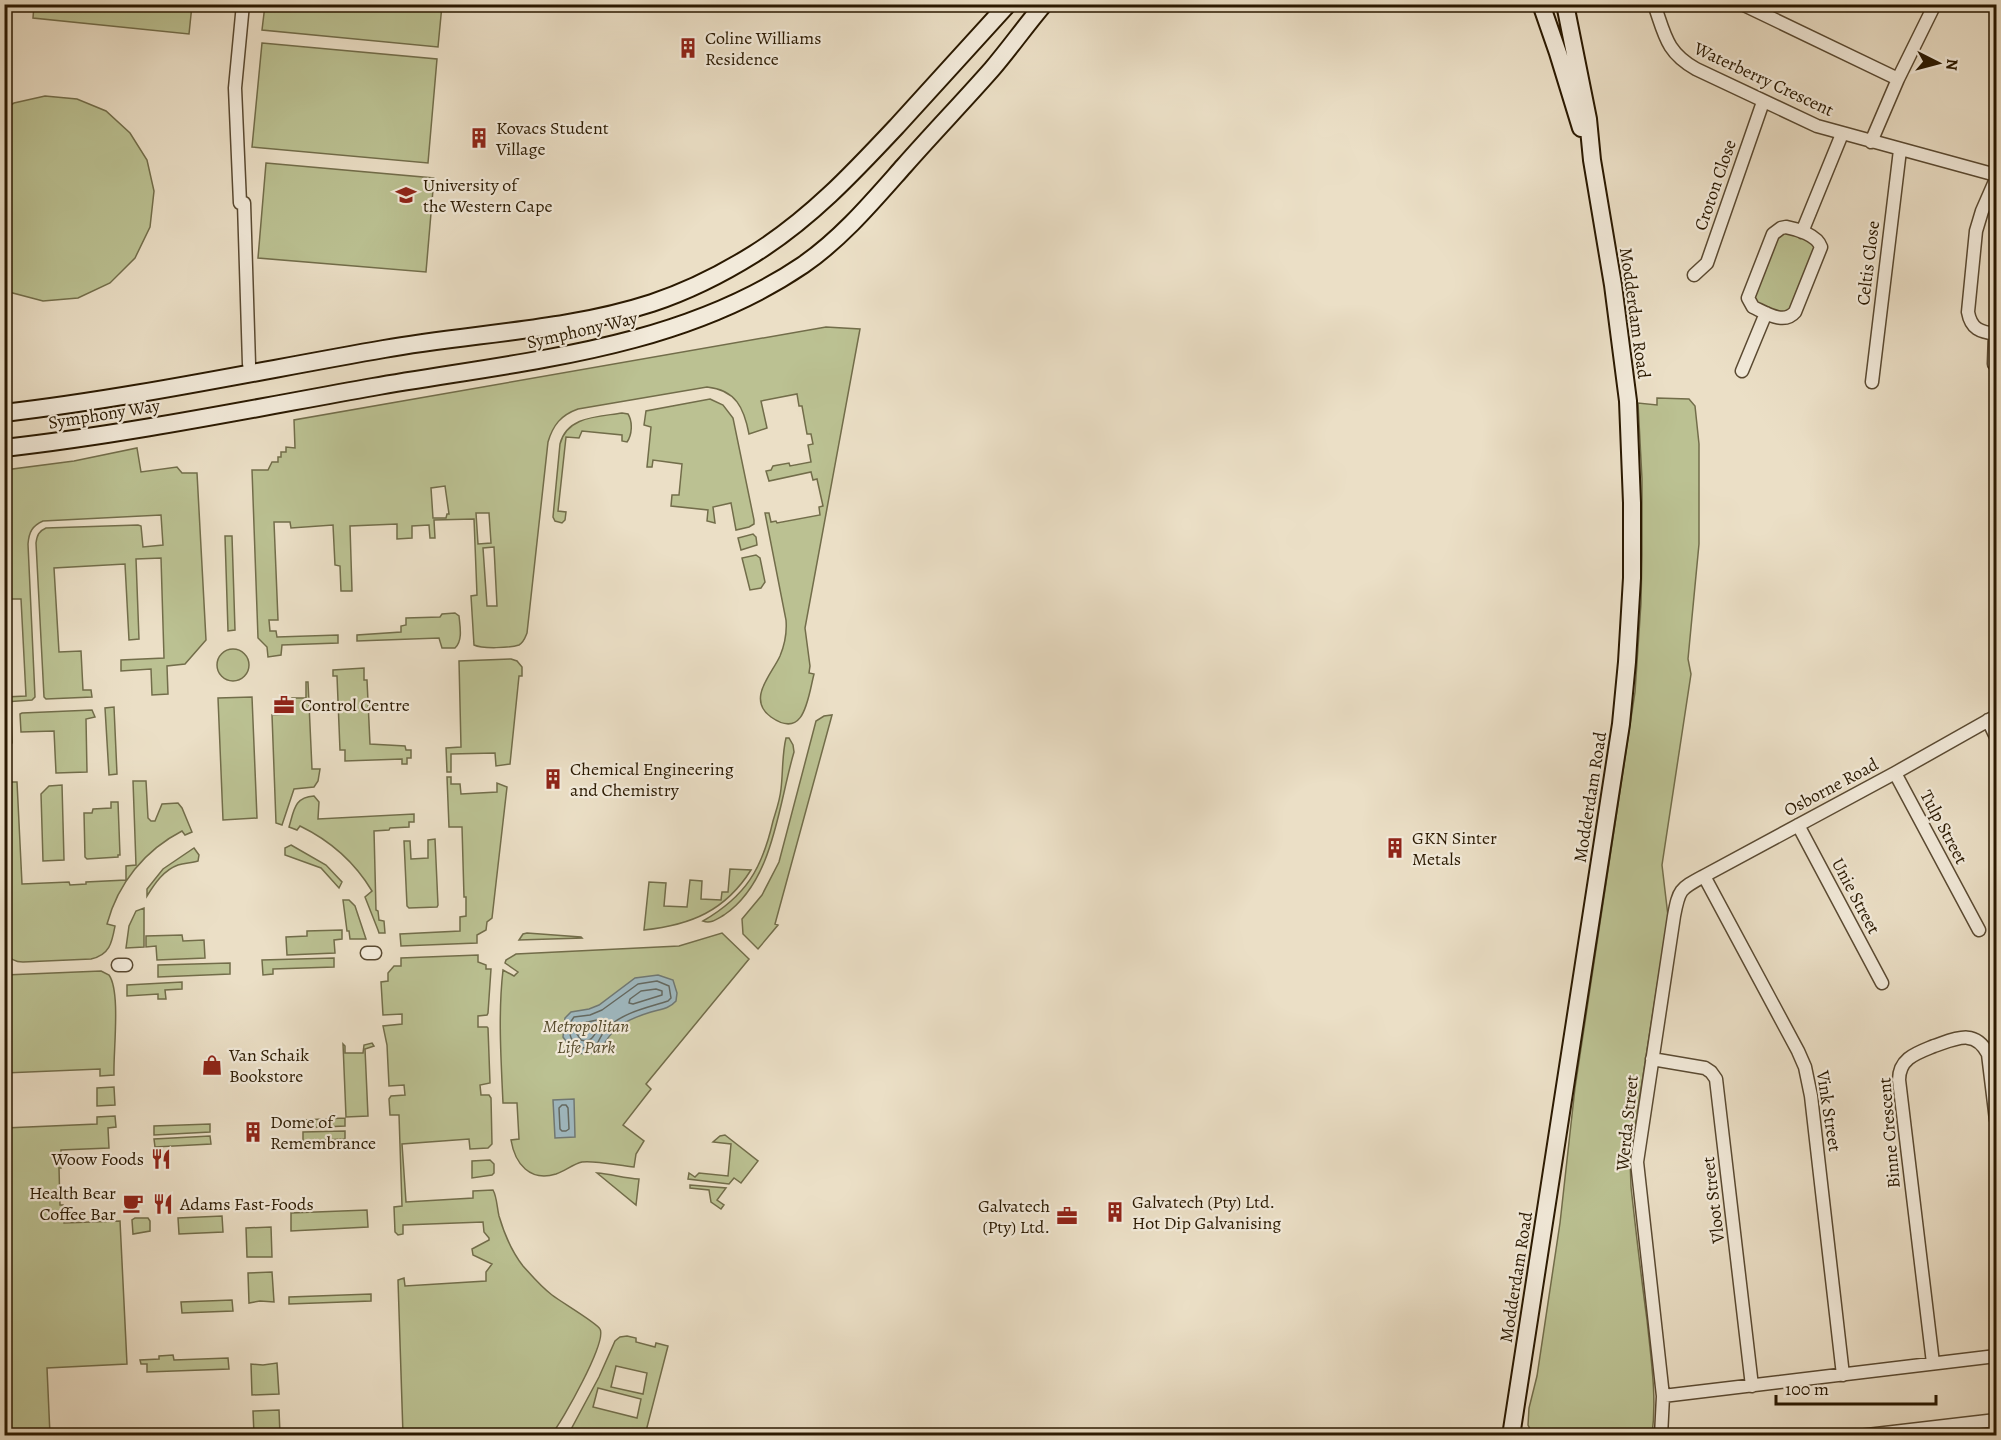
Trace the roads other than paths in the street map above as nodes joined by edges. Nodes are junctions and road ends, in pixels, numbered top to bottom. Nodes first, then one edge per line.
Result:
1 (243, 4) edge
2 (1008, 4) edge
3 (1044, 4) edge
4 (1541, 4) edge
5 (1566, 4) edge
6 (1654, 4) edge
7 (1742, 4) edge
8 (1935, 4) edge
9 (1898, 79) junction
10 (1763, 102) junction
11 (1842, 134) junction
12 (1871, 142) junction
13 (1900, 150) junction
14 (1592, 160) junction
15 (1996, 177) edge
16 (1802, 232) junction
17 (1694, 275) dead end
18 (1766, 313) junction
19 (1996, 334) edge
20 (249, 364) dead end
21 (1994, 364) dead end
22 (1742, 371) dead end
23 (1872, 381) dead end
24 (4, 413) edge
25 (4, 448) edge
26 (1992, 718) edge
27 (1996, 736) edge
28 (1895, 773) junction
29 (1798, 825) junction
30 (1704, 876) junction
31 (1682, 888) joint
32 (1979, 930) dead end
33 (1882, 983) dead end
34 (1652, 1059) junction
35 (1996, 1120) edge
36 (1996, 1356) edge
37 (1933, 1363) junction
38 (1843, 1375) junction
39 (1752, 1386) junction
40 (1663, 1396) junction
41 (1996, 1420) edge
42 (1511, 1436) edge
43 (1661, 1436) edge
44 (1859, 1436) edge

1 - 20 street
2 - 24 main road, Symphony Way
3 - 25 main road, Symphony Way
4 - 14 main road, Modderdam Road
5 - 14 main road, Modderdam Road
6 - 10 street, Waterberry Crescent
7 - 9 street
8 - 9 street
9 - 12 street
10 - 11 street, Waterberry Crescent
10 - 17 street, Croton Close
11 - 12 street, Waterberry Crescent
11 - 16 street
12 - 13 street, Waterberry Crescent
13 - 15 street, Waterberry Crescent
13 - 23 street, Celtis Close
14 - 42 main road, Modderdam Road
15 - 19 street
16 - 18 street
16 - 18 street
18 - 22 street
19 - 21 street
26 - 27 street
26 - 28 street, Osborne Road
28 - 29 street, Osborne Road
28 - 32 street, Tulp Street
29 - 30 street, Osborne Road
29 - 33 street, Unie Street
30 - 31 street, Osborne Road
30 - 38 street, Vink Street
31 - 34 street, Werda Street
34 - 39 street, Vloot Street
34 - 40 street, Werda Street
35 - 37 street, Binne Crescent
36 - 37 street
37 - 38 street
38 - 39 street
39 - 40 street
40 - 43 street, Werda Street
41 - 44 street

